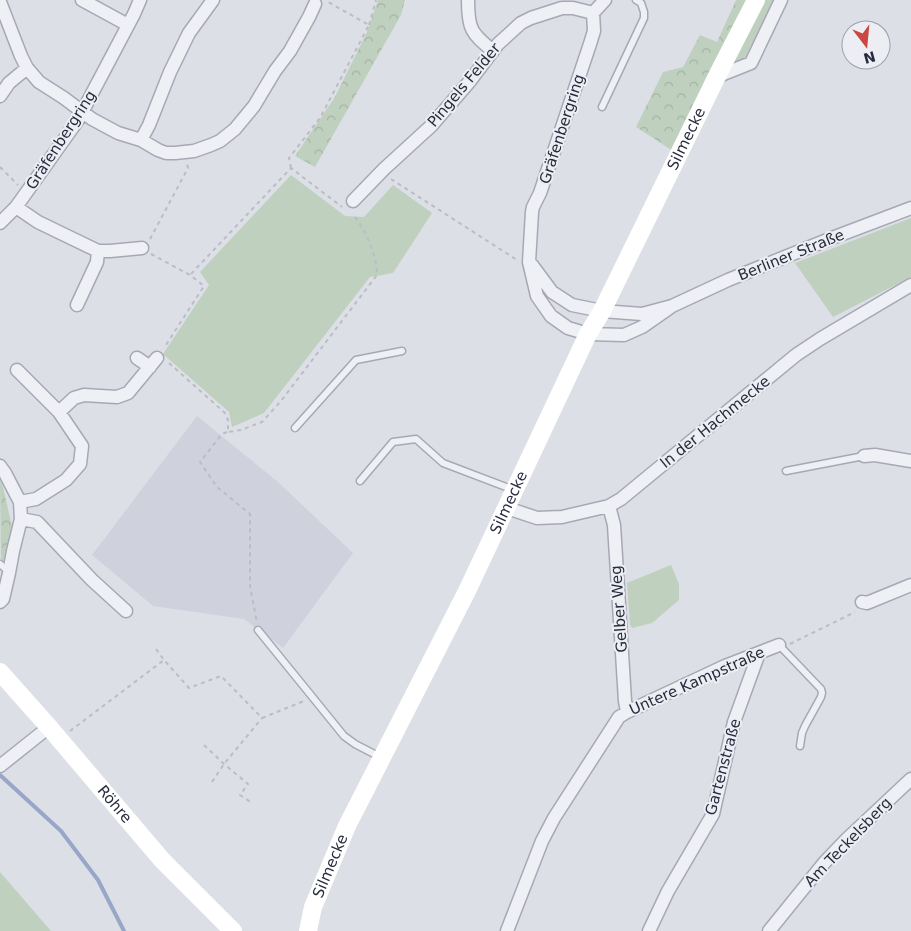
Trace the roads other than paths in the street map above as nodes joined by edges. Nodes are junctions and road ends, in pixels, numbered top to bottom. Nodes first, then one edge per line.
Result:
1 (82, 0) edge
2 (140, 0) edge
3 (213, 0) edge
4 (468, 0) edge
5 (605, 0) edge
6 (636, 0) edge
7 (756, 0) edge
8 (781, 0) edge
9 (0, 2) edge
10 (315, 4) road end
11 (593, 13) junction
12 (128, 25) junction
13 (493, 51) junction
14 (27, 68) junction
15 (716, 77) junction
16 (0, 96) edge
17 (602, 107) dead end
18 (83, 112) junction
19 (141, 140) junction
20 (353, 201) dead end
21 (16, 207) junction
22 (911, 208) edge
23 (0, 223) edge
24 (142, 248) road end
25 (98, 251) junction
26 (529, 262) junction
27 (911, 285) edge
28 (77, 305) dead end
29 (672, 306) junction
30 (602, 311) junction
31 (588, 334) junction
32 (402, 351) dead end
33 (137, 358) dead end
34 (17, 370) dead end
35 (59, 412) junction
36 (295, 428) dead end
37 (864, 456) joint
38 (911, 461) edge
39 (0, 466) edge
40 (786, 471) dead end
41 (360, 481) dead end
42 (516, 490) junction
43 (20, 502) junction
44 (609, 506) junction
45 (507, 508) junction
46 (21, 519) junction
47 (0, 564) edge
48 (10, 573) junction
49 (911, 585) edge
50 (0, 602) edge
51 (865, 602) road end
52 (126, 611) dead end
53 (258, 630) road end
54 (780, 646) joint
55 (759, 653) junction
56 (0, 672) edge
57 (627, 712) junction
58 (54, 733) junction
59 (800, 746) dead end
60 (381, 758) junction
61 (0, 766) edge
62 (911, 779) edge
63 (233, 931) edge
64 (308, 931) edge
65 (507, 931) edge
66 (649, 931) edge
67 (769, 931) edge

1 - 12 street
2 - 12 street, Gräfenbergring
3 - 19 street
4 - 13 street
5 - 11 street
6 - 17 lane
7 - 15 main road, Silmecke
8 - 15 street
9 - 14 street
10 - 19 street
11 - 13 street, Pingels Felder
11 - 26 street, Gräfenbergring
12 - 18 street, Gräfenbergring
13 - 20 street, Pingels Felder
14 - 16 street
14 - 18 street
15 - 30 main road, Silmecke
18 - 19 street
18 - 21 street, Gräfenbergring
21 - 23 street, Gräfenbergring
21 - 25 street
22 - 29 street, Berliner Straße
24 - 25 street
25 - 28 street
26 - 30 street
26 - 31 street, Gräfenbergring
27 - 44 street, In der Hachmecke
29 - 30 street, Berliner Straße
29 - 31 street, Berliner Straße
30 - 31 main road, Silmecke
31 - 42 main road, Silmecke
32 - 36 lane
33 - 35 street
34 - 35 street
35 - 43 street
37 - 38 street
37 - 40 lane
39 - 43 street
41 - 42 lane
42 - 45 main road, Silmecke
43 - 46 street
44 - 45 street, In der Hachmecke
44 - 57 street, Gelber Weg
45 - 60 main road, Silmecke
46 - 48 street
46 - 52 street
47 - 48 lane
48 - 50 street
49 - 51 street
53 - 60 lane
54 - 55 street, Untere Kampstraße
54 - 59 lane
55 - 57 street, Untere Kampstraße
55 - 66 street, Gartenstraße
56 - 58 main road, Röhre
57 - 65 street, Untere Kampstraße
58 - 61 street
58 - 63 main road, Röhre
60 - 64 main road, Silmecke
62 - 67 street, Am Teckelsberg

